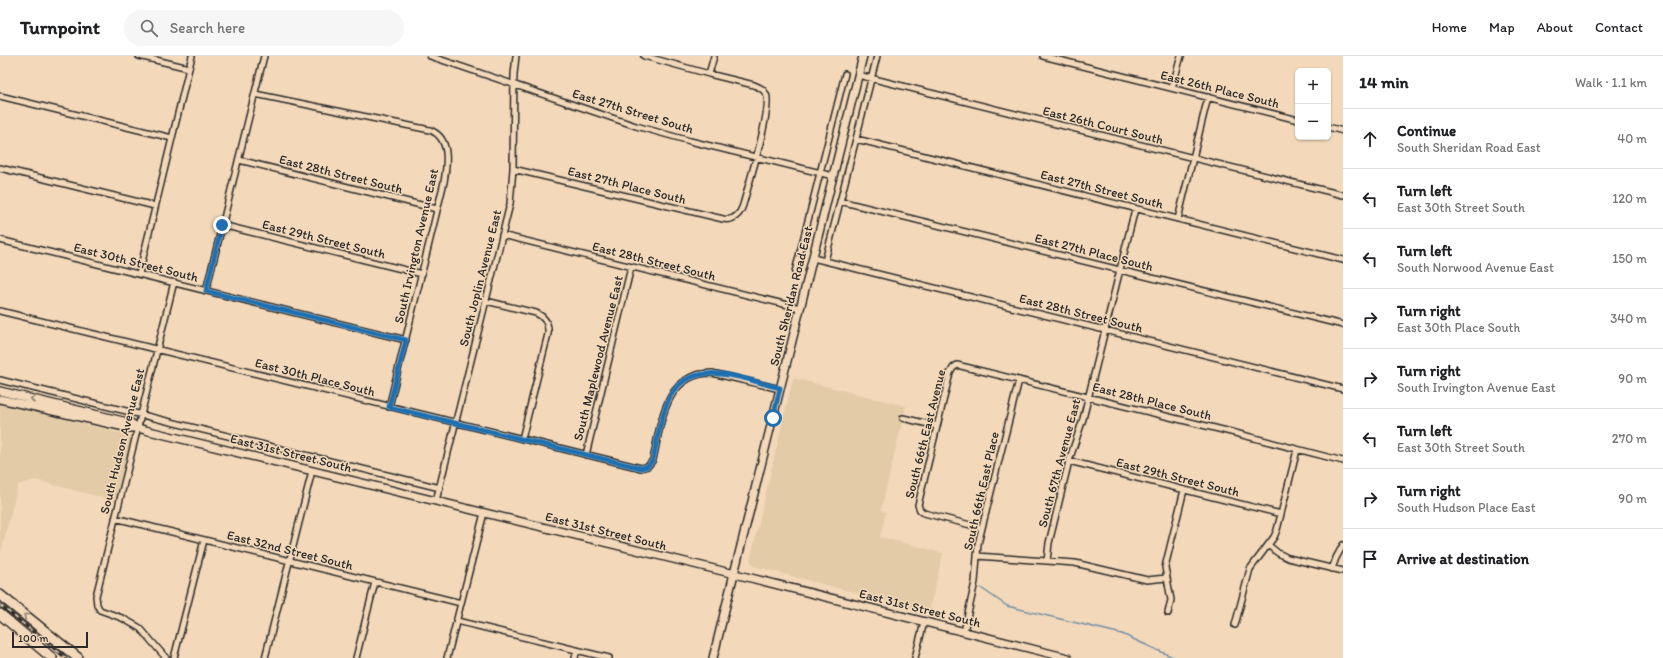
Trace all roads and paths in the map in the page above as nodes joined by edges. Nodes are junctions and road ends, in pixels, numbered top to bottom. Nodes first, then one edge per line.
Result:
1 (139, 56) edge
2 (192, 56) edge
3 (264, 56) edge
4 (430, 56) edge
5 (516, 56) edge
6 (644, 56) edge
7 (714, 56) edge
8 (863, 56) edge
9 (877, 56) edge
10 (1043, 56) edge
11 (1181, 56) edge
12 (189, 68) junction
13 (709, 74) junction
14 (845, 74) dead end
15 (858, 75) junction
16 (871, 78) junction
17 (514, 84) junction
18 (1172, 88) junction
19 (255, 94) junction
20 (0, 96) edge
21 (1208, 97) junction
22 (1295, 119) edge
23 (1331, 128) edge
24 (1343, 131) edge
25 (172, 138) junction
26 (856, 140) junction
27 (756, 157) junction
28 (1193, 158) junction
29 (239, 160) junction
30 (0, 168) edge
31 (513, 169) junction
32 (820, 173) junction
33 (833, 176) junction
34 (1343, 196) edge
35 (840, 201) junction
36 (155, 206) junction
37 (438, 209) junction
38 (1135, 209) junction
39 (1178, 219) junction
40 (222, 225) junction
41 (502, 235) junction
42 (0, 240) edge
43 (813, 258) junction
44 (1343, 260) edge
45 (825, 261) junction
46 (631, 267) junction
47 (1119, 270) junction
48 (795, 272) dead end
49 (138, 274) junction
50 (422, 274) junction
51 (174, 282) junction
52 (206, 291) junction
53 (486, 301) junction
54 (800, 308) junction
55 (0, 311) edge
56 (1343, 325) edge
57 (1104, 330) junction
58 (406, 340) junction
59 (156, 350) junction
60 (955, 366) joint
61 (0, 380) edge
62 (1019, 380) junction
63 (780, 388) junction
64 (1343, 389) edge
65 (0, 391) edge
66 (1088, 397) junction
67 (0, 399) edge
68 (389, 407) junction
69 (141, 415) junction
70 (903, 418) dead end
71 (456, 424) junction
72 (936, 426) junction
73 (138, 428) junction
74 (522, 439) junction
75 (1297, 450) junction
76 (586, 455) junction
77 (1070, 461) junction
78 (1343, 461) edge
79 (312, 471) junction
80 (440, 488) junction
81 (1184, 490) junction
82 (436, 501) junction
83 (484, 513) junction
84 (1281, 514) junction
85 (115, 518) junction
86 (982, 528) junction
87 (204, 540) junction
88 (1343, 544) edge
89 (1268, 545) junction
90 (977, 556) junction
91 (289, 561) junction
92 (1047, 561) junction
93 (1332, 569) junction
94 (1343, 572) edge
95 (734, 574) junction
96 (1166, 578) junction
97 (375, 582) junction
98 (0, 595) edge
99 (461, 603) junction
100 (1168, 613) dead end
101 (0, 614) edge
102 (457, 621) junction
103 (924, 622) junction
104 (1235, 625) dead end
105 (964, 632) junction
106 (576, 650) junction
107 (52, 658) edge
108 (78, 658) edge
109 (166, 658) edge
110 (174, 658) edge
111 (266, 658) edge
112 (356, 658) edge
113 (447, 658) edge
114 (575, 658) edge
115 (609, 658) edge
116 (713, 658) edge
117 (915, 658) edge
118 (1068, 658) edge

1 - 12 street
2 - 12 street
3 - 19 street
4 - 17 street, East 27th Street South
5 - 17 street, South Joplin Avenue East
6 - 13 street
7 - 13 street
8 - 15 main road, South Sheridan Road East
9 - 16 street, South Sheridan Road East
10 - 18 street, East 26th Place South
11 - 18 street
12 - 25 street
13 - 27 street
14 - 32 street, South Sheridan Road East
15 - 16 street, East 26th Court South
15 - 33 main road, South Sheridan Road East
16 - 26 street, South Sheridan Road East
16 - 28 street, East 26th Court South
17 - 27 street, East 27th Street South
17 - 31 street, South Joplin Avenue East
18 - 21 street, East 26th Place South
19 - 29 street
19 - 37 street, South Irvington Avenue East
20 - 25 street
21 - 22 street, East 26th Place South
21 - 28 street
23 - 24 street
25 - 36 street
26 - 35 street, South Sheridan Road East
26 - 38 street, East 27th Street South
27 - 31 street, East 27th Place South
27 - 32 street, East 27th Street South
28 - 34 street, East 26th Court South
28 - 39 street
29 - 37 street, East 28th Street South
29 - 40 street
30 - 36 street
31 - 41 street, South Joplin Avenue East
32 - 33 street, East 27th Street South
32 - 48 street, South Sheridan Road East
33 - 43 main road, South Sheridan Road East
35 - 45 street, South Sheridan Road East
35 - 47 street, East 27th Place South
36 - 49 street
37 - 50 street, South Irvington Avenue East
38 - 39 street, East 27th Street South
38 - 47 street, South 67th Avenue East
39 - 44 street, East 27th Street South
40 - 50 street, East 29th Street South
40 - 52 street
41 - 46 street, East 28th Street South
41 - 53 street, South Joplin Avenue East
42 - 49 street, East 30th Street South
43 - 45 street, East 28th Street South
43 - 54 main road, South Sheridan Road East
45 - 57 street, East 28th Street South
46 - 54 street, East 28th Street South
46 - 76 street, South Maplewood Avenue East
47 - 56 street, East 27th Place South
47 - 57 street, South 67th Avenue East
49 - 51 street, East 30th Street South
50 - 58 street, South Irvington Avenue East
51 - 52 street, East 30th Street South
51 - 59 street, South Hudson Avenue East
52 - 58 street, East 30th Street South
53 - 71 street, South Joplin Avenue East
53 - 74 street
54 - 63 main road, South Sheridan Road East
55 - 59 street, East 30th Place South
57 - 64 street, East 28th Street South
57 - 66 street, South 67th Avenue East
58 - 68 street, South Irvington Avenue East
59 - 68 street, East 30th Place South
59 - 69 street, South Hudson Avenue East
60 - 62 street, East 28th Place South
60 - 72 street, South 66th East Avenue
61 - 69 street, East 31st Street South
62 - 66 street, East 28th Place South
62 - 86 street, South 66th East Place
63 - 76 street, East 30th Place South
63 - 95 main road, South Sheridan Road East
73 -> 65 main road, East 31st Street South
66 - 75 street, East 28th Place South
66 - 77 street, South 67th Avenue East
67 - 73 main road, East 31st Street South
68 - 71 street, East 30th Place South
69 - 73 street, South Hudson Avenue East
69 - 80 street, East 31st Street South
70 - 72 street
71 - 74 street, East 30th Place South
71 - 80 street, South Joplin Avenue East
72 - 86 street, South 66th East Avenue
73 - 79 main road, East 31st Street South
73 - 85 street, South Hudson Avenue East
74 - 76 street, East 30th Place South
75 - 78 street, East 28th Place South
75 - 84 street
77 - 81 street, East 29th Street South
77 - 92 street, South 67th Avenue East
79 - 82 main road, East 31st Street South
79 - 91 street
80 - 82 street, South Joplin Avenue East
81 - 84 street, East 29th Street South
81 - 96 street
82 - 83 main road, East 31st Street South
83 - 95 main road, East 31st Street South
83 - 99 street
84 - 89 street
85 - 87 street, East 32nd Street South
85 - 109 street, South Hudson Avenue East
86 - 90 street, South 66th East Place
87 - 91 street, East 32nd Street South
87 - 110 street
88 - 93 street
89 - 93 street
89 - 104 street
90 - 92 street
90 - 105 street, South 66th East Place
91 - 97 street, East 32nd Street South
91 - 111 street
92 - 96 street
93 - 94 street
95 - 103 main road, East 31st Street South
95 - 116 main road, South Sheridan Road East
96 - 100 street
97 - 99 street, East 32nd Street South
97 - 112 street
108 -> 98 highway
99 - 102 street
101 - 107 highway
102 - 106 street
102 - 113 street
103 - 105 main road, East 31st Street South
103 - 117 street
105 - 118 main road, East 31st Street South
106 - 114 street
106 - 115 street

